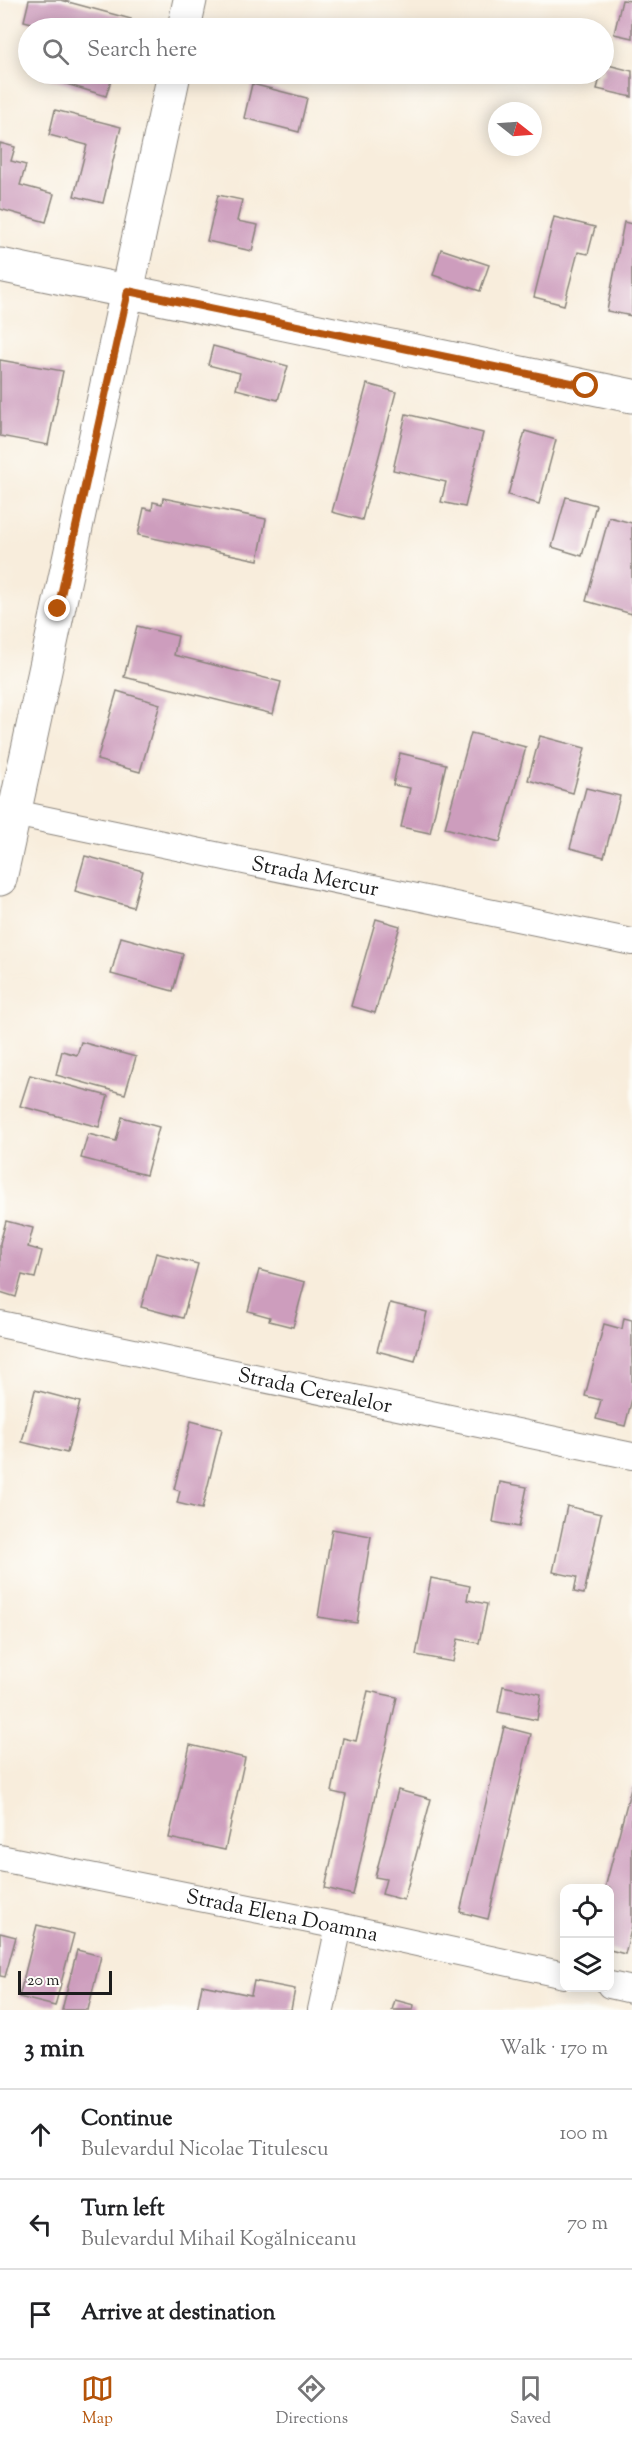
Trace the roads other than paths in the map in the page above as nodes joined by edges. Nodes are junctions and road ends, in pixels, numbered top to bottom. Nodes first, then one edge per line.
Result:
1 (190, 0) edge
2 (186, 18) edge
3 (172, 84) edge
4 (0, 265) edge
5 (128, 291) junction
6 (632, 396) edge
7 (7, 811) edge
8 (0, 879) edge
9 (632, 942) edge
10 (0, 1324) edge
11 (632, 1456) edge
12 (0, 1858) edge
13 (339, 1926) junction
14 (560, 1974) edge
15 (614, 1986) edge
16 (632, 1990) edge
17 (321, 2010) edge

1 - 2 main road
3 - 5 main road
4 - 5 main road
5 - 6 main road
5 - 7 main road
7 - 8 main road
7 - 9 street, Strada Mercur
10 - 11 street, Strada Cerealelor
12 - 13 street, Strada Elena Doamna
13 - 14 street, Strada Elena Doamna
13 - 17 street
15 - 16 street

